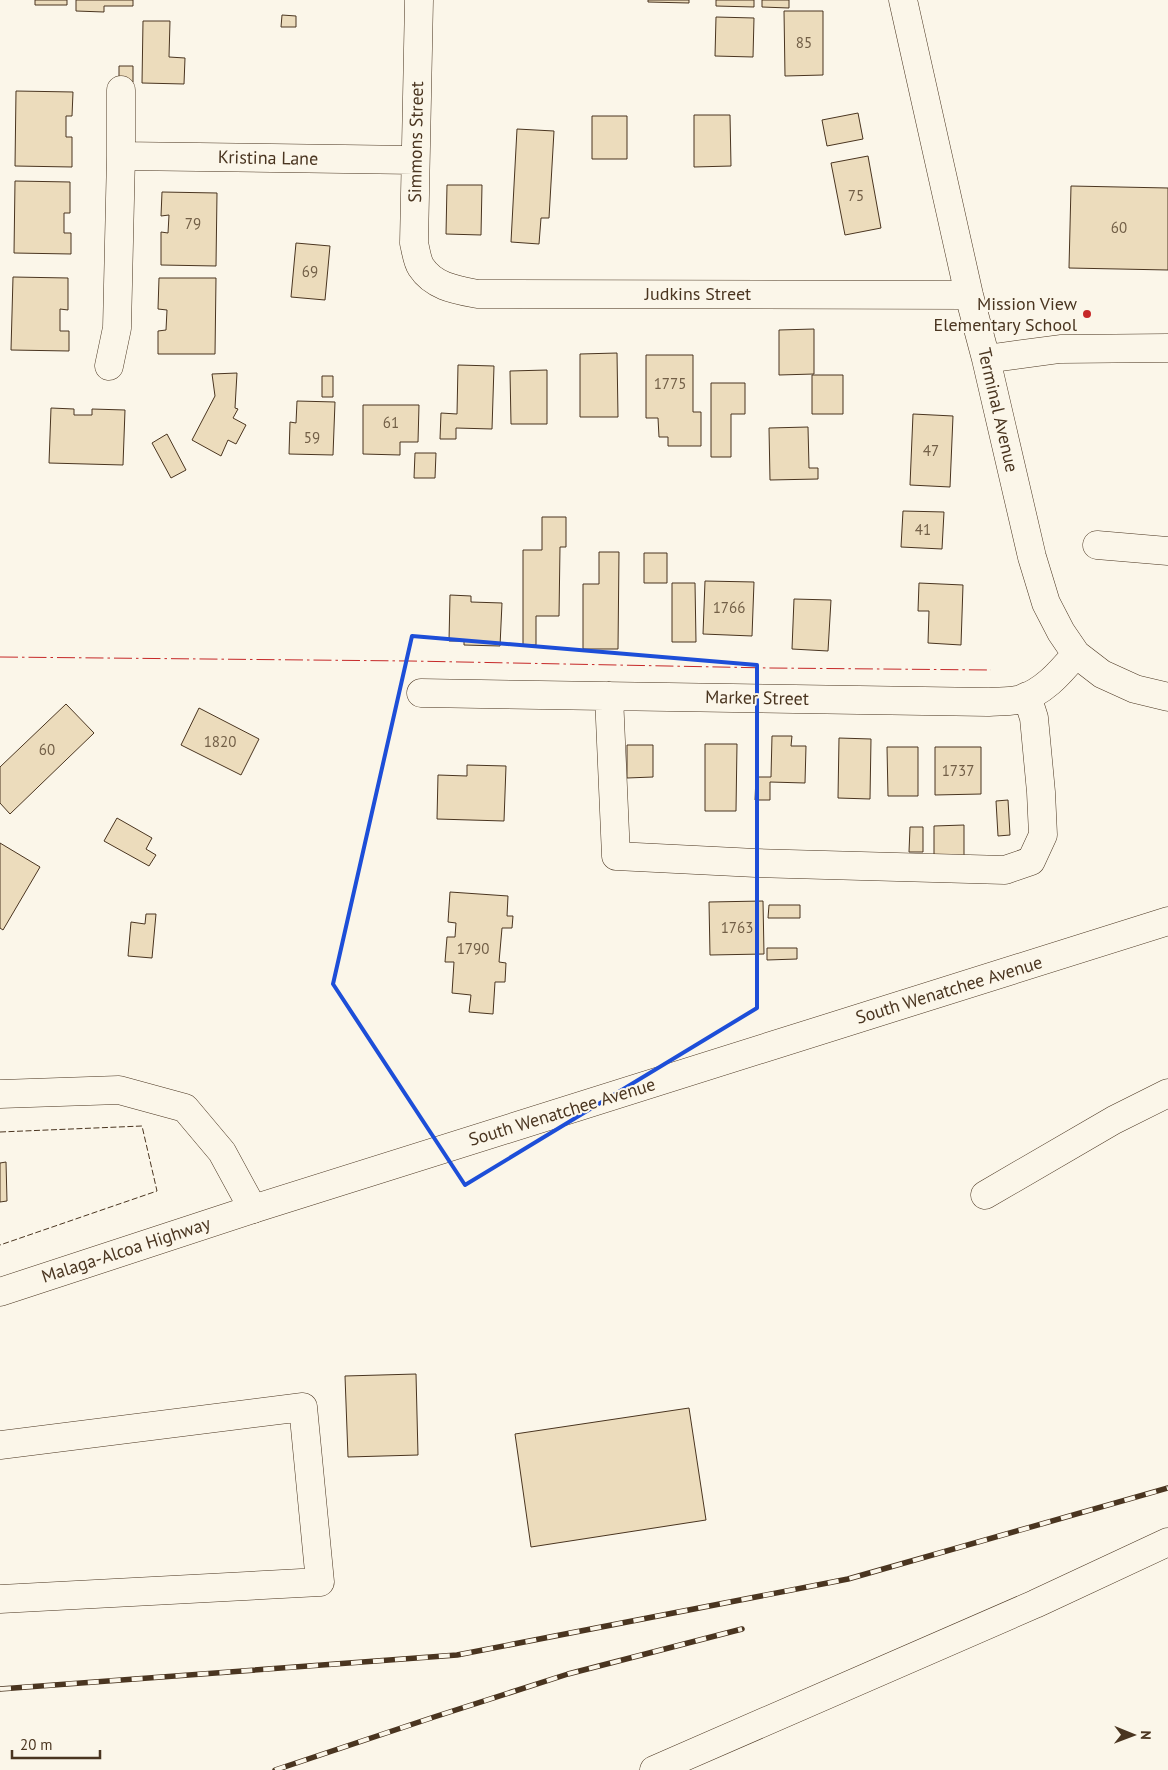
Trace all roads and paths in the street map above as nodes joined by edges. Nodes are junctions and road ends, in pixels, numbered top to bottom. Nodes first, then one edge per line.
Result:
1 (419, 0) edge
2 (903, 0) edge
3 (121, 90) dead end
4 (121, 156) junction
5 (414, 160) junction
6 (431, 278) joint
7 (969, 295) junction
8 (1168, 348) edge
9 (986, 359) junction
10 (109, 366) dead end
11 (1097, 545) dead end
12 (1168, 551) edge
13 (1076, 654) junction
14 (421, 693) dead end
15 (609, 696) junction
16 (1026, 696) junction
17 (1168, 697) edge
18 (1168, 921) edge
19 (1168, 1093) edge
20 (0, 1094) edge
21 (985, 1195) dead end
22 (253, 1209) junction
23 (0, 1292) edge
24 (0, 1445) edge
25 (1168, 1542) edge
26 (0, 1600) edge
27 (654, 1770) edge

1 - 5 street, Simmons Street
2 - 7 street, Terminal Avenue
3 - 4 street
4 - 5 street, Kristina Lane
4 - 10 street
5 - 6 street, Simmons Street
6 - 7 street, Judkins Street
7 - 9 street, Terminal Avenue
8 - 9 street
9 - 13 street, Terminal Avenue
11 - 12 street
13 - 16 street, Marker Street
13 - 17 street, Terminal Avenue
14 - 15 street, Marker Street
15 - 16 street, Marker Street
15 - 16 street
18 - 22 street, South Wenatchee Avenue
19 - 21 street
20 - 22 street
22 - 23 street, Malaga-Alcoa Highway
24 - 26 street
25 - 27 street

